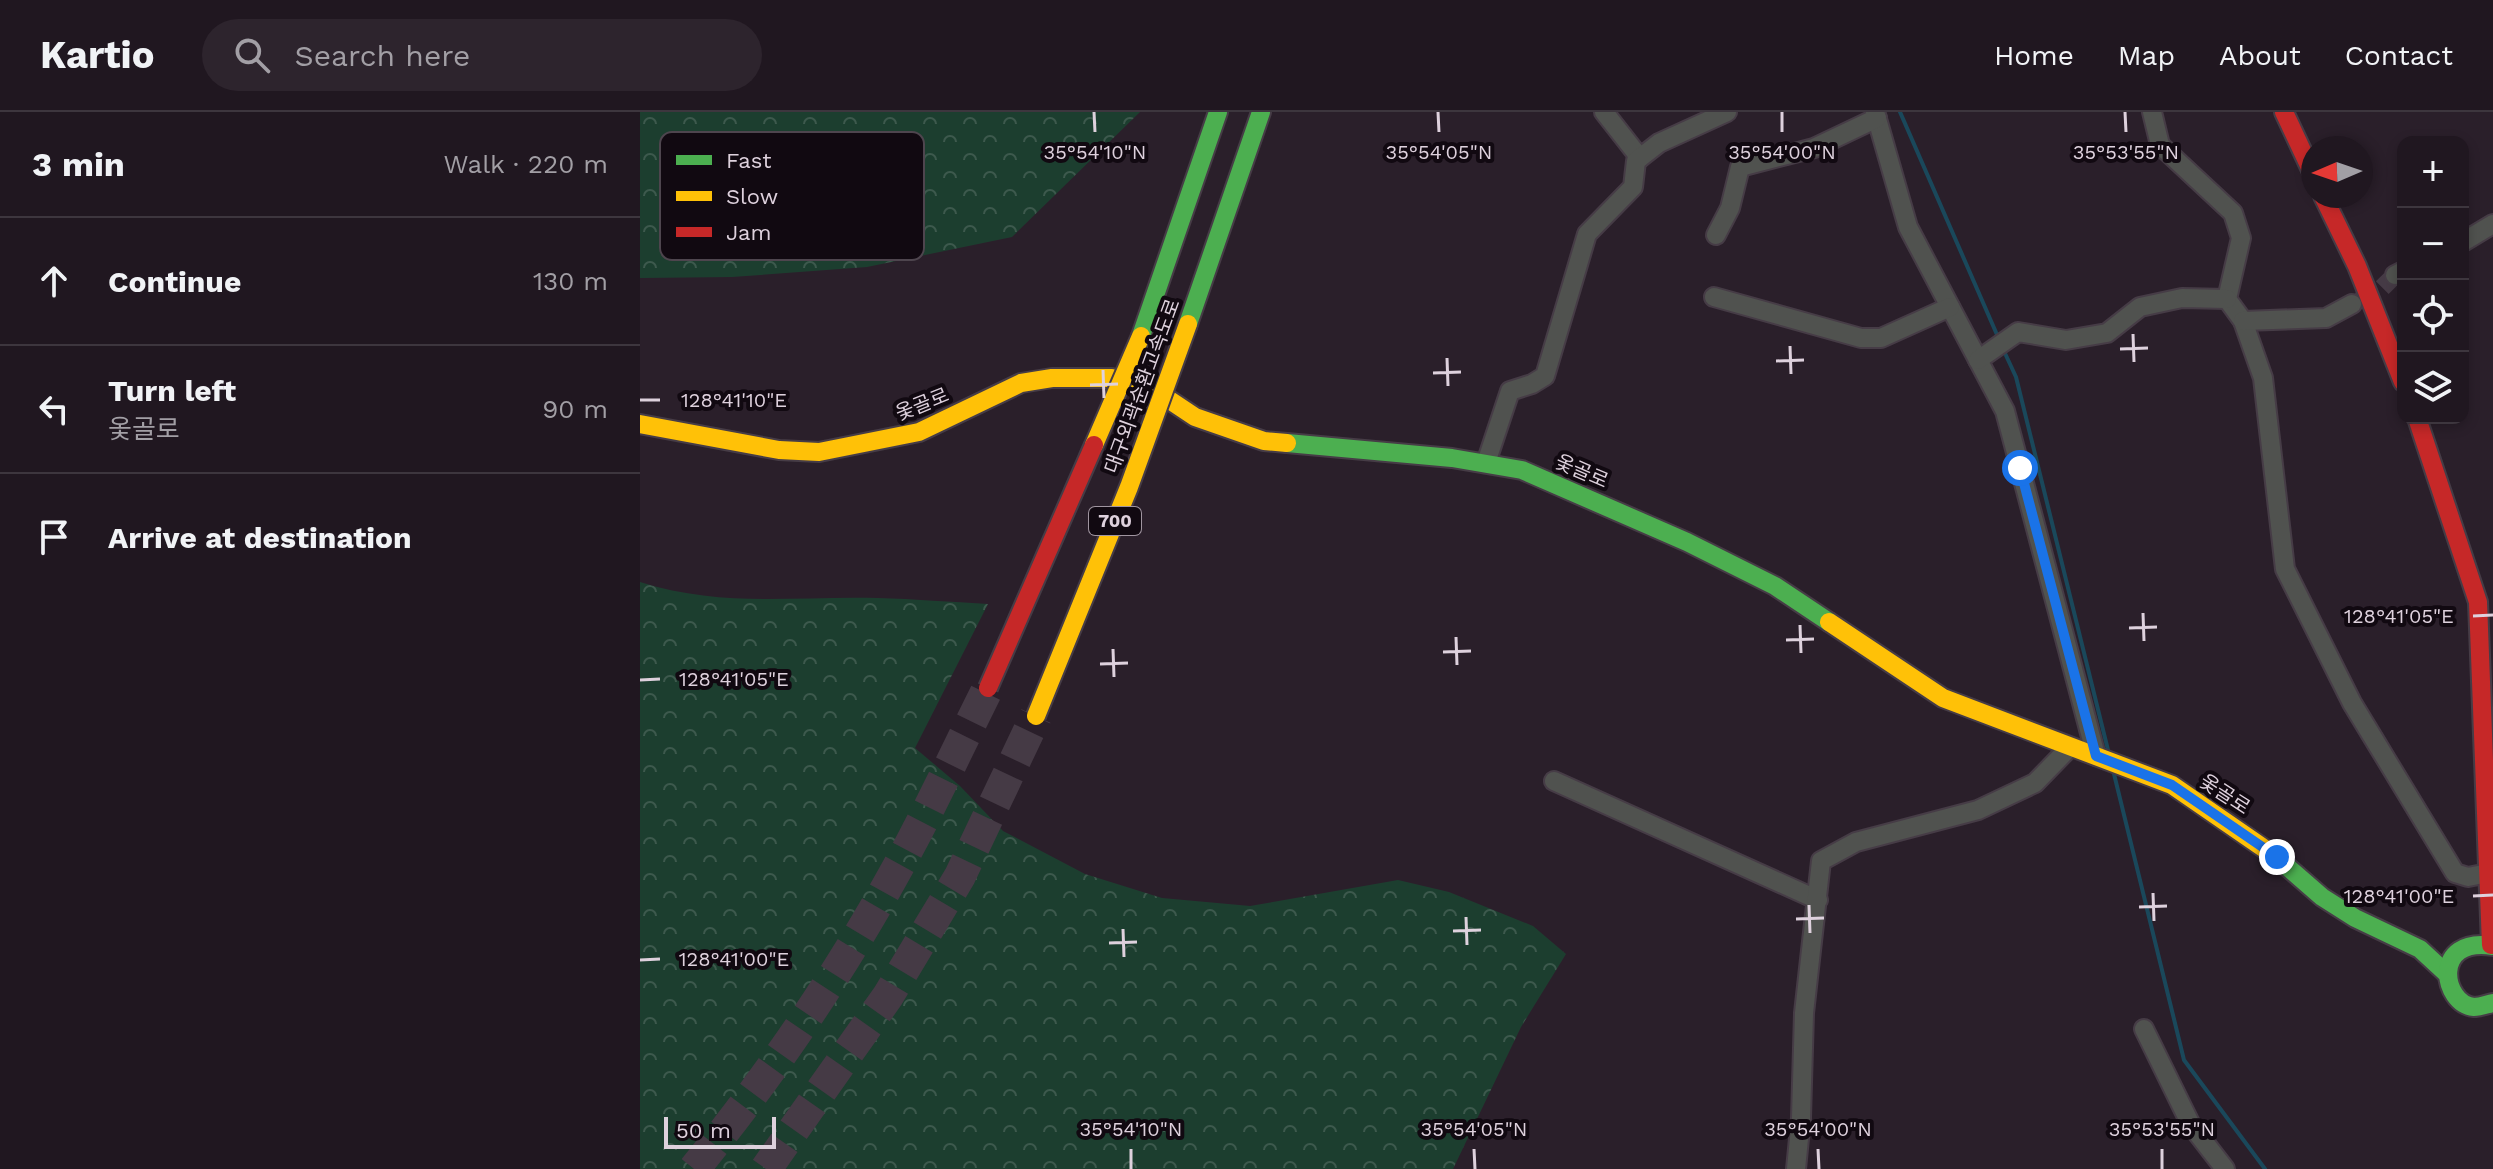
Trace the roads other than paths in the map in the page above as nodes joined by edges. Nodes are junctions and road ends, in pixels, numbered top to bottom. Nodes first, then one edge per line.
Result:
1 (1261, 112) edge
2 (1604, 112) edge
3 (1727, 112) edge
4 (2152, 112) edge
5 (2284, 112) edge
6 (1876, 115) edge
7 (1215, 116) edge
8 (2301, 148) edge
9 (1640, 158) junction
10 (2329, 208) edge
11 (2493, 224) edge
12 (1716, 235) dead end
13 (2469, 238) edge
14 (1714, 297) dead end
15 (2227, 299) junction
16 (2352, 304) tunnel mouth
17 (1950, 307) junction
18 (2243, 321) junction
19 (1978, 360) junction
20 (2397, 367) edge
21 (640, 424) edge
22 (2419, 424) edge
23 (1486, 463) junction
24 (988, 688) tunnel mouth
25 (1036, 716) tunnel mouth
26 (2070, 747) junction
27 (2096, 756) junction
28 (1554, 781) dead end
29 (2490, 874) edge
30 (1818, 900) junction
31 (2478, 947) edge
32 (2420, 949) junction
33 (2447, 974) junction
34 (2493, 1003) edge
35 (2144, 1029) dead end
36 (1796, 1169) edge
37 (2225, 1169) edge

1 - 25 main road, 대구외곽순환고속도로 / 700, bridge
2 - 9 street
3 - 9 street
4 - 15 street
5 - 8 main road
6 - 12 street
6 - 17 street
7 - 24 main road, 대구외곽순환고속도로 / 700, bridge
9 - 23 street
10 - 20 main road
11 - 13 street
14 - 17 street
15 - 18 street
15 - 19 street
16 - 18 street
17 - 19 street
18 - 29 street
19 - 27 street
21 - 23 main road, 옻골로
22 - 29 main road
23 - 26 main road, 옻골로
26 - 27 main road, 옻골로
26 - 30 street
27 - 32 main road, 옻골로
28 - 30 street
29 - 31 main road
30 - 36 street
31 - 32 main road
31 - 33 main road
32 - 33 main road
33 - 34 main road
35 - 37 street

